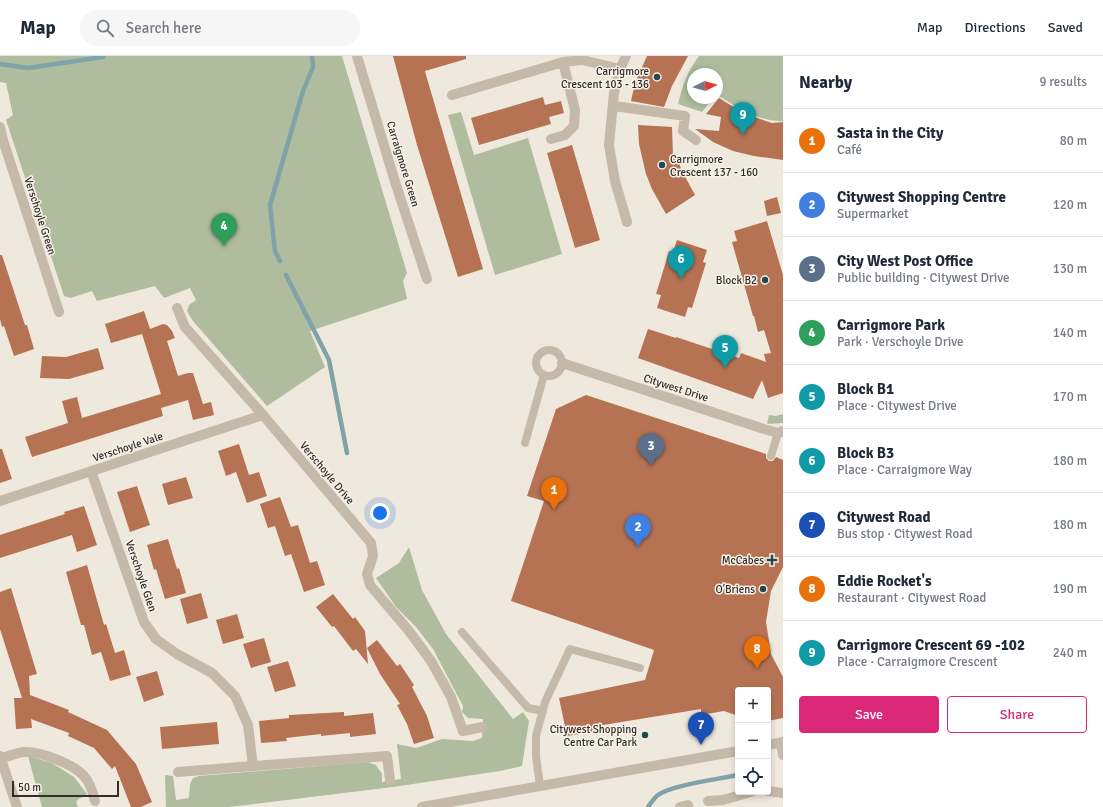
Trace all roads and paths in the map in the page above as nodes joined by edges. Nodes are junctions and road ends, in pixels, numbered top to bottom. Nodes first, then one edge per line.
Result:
1 (357, 56) edge
2 (626, 56) edge
3 (563, 62) junction
4 (620, 70) junction
5 (452, 95) dead end
6 (614, 106) junction
7 (0, 127) edge
8 (551, 139) dead end
9 (696, 140) dead end
10 (2, 141) edge
11 (627, 222) dead end
12 (427, 279) dead end
13 (177, 308) dead end
14 (59, 312) dead end
15 (562, 363) junction
16 (544, 375) junction
17 (263, 415) junction
18 (781, 432) edge
19 (525, 443) dead end
20 (772, 456) dead end
21 (91, 471) junction
22 (0, 501) edge
23 (462, 632) dead end
24 (640, 668) dead end
25 (543, 711) junction
26 (482, 727) dead end
27 (782, 743) edge
28 (771, 745) edge
29 (735, 752) edge
30 (783, 755) edge
31 (0, 758) edge
32 (253, 766) junction
33 (178, 772) dead end
34 (390, 780) dead end
35 (540, 786) junction
36 (771, 791) edge
37 (783, 793) edge
38 (740, 795) edge
39 (95, 801) dead end
40 (708, 801) dead end
41 (17, 807) edge
42 (422, 807) edge

1 - 12 street, Carraigmore Green
2 - 4 street
3 - 4 street
3 - 5 street
3 - 8 street
4 - 6 street
6 - 9 street
6 - 11 street
7 - 10 street, Verschoyle Green
10 - 14 street, Verschoyle Green
13 - 17 street, Verschoyle Drive
15 - 16 lane
15 - 16 lane
15 - 18 street, Citywest Drive
16 - 19 lane
17 - 21 street, Verschoyle Vale
17 - 26 street, Verschoyle Drive
18 - 20 lane
21 - 22 street, Verschoyle Vale
21 - 32 street, Verschoyle Glen
23 - 25 lane
24 - 25 lane
25 - 35 lane
27 - 28 street
27 - 30 street
29 - 35 street
31 - 39 street
31 - 41 street
32 - 33 street
32 - 34 street
35 - 42 street
36 - 37 street
38 - 40 street

